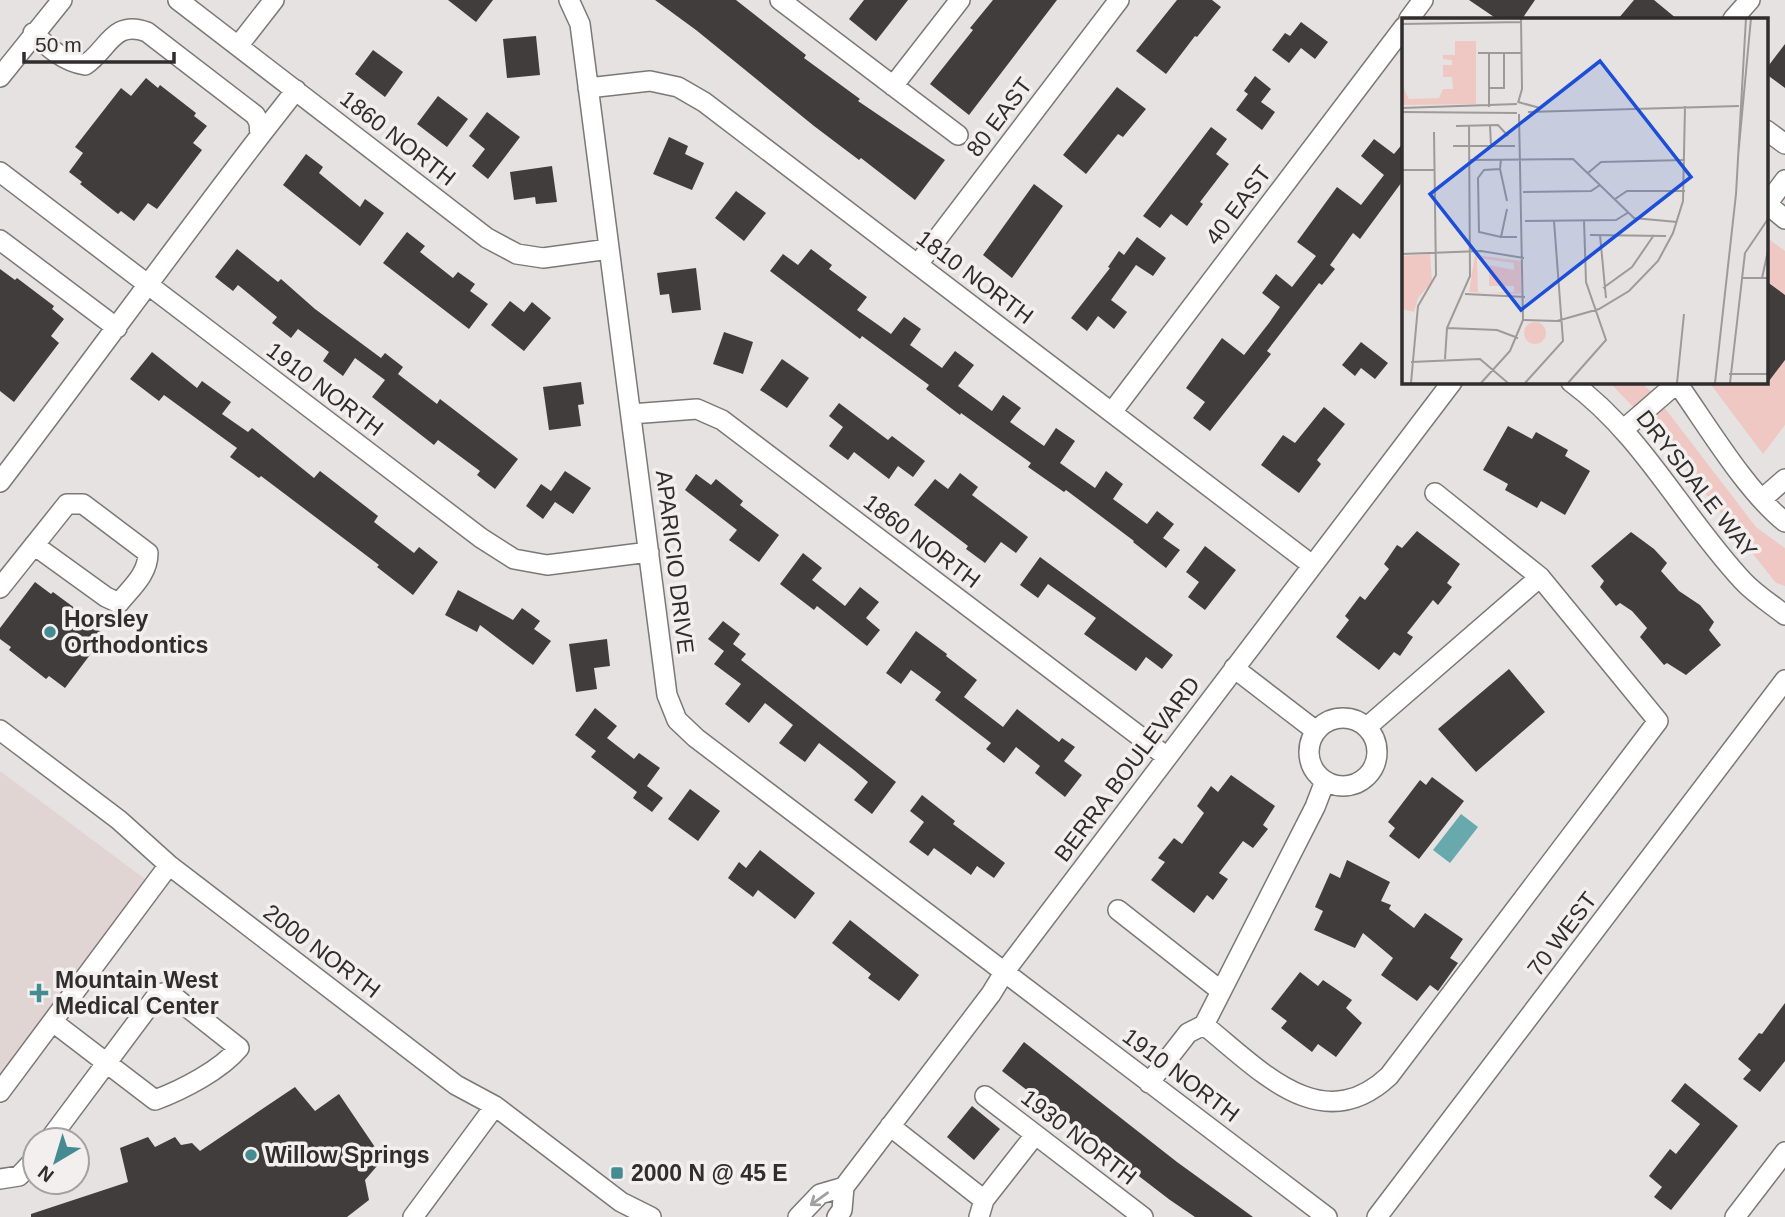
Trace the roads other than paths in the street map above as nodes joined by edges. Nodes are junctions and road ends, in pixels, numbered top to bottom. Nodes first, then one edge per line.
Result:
1 (62, 0) edge
2 (178, 0) edge
3 (274, 0) edge
4 (569, 0) edge
5 (780, 0) edge
6 (960, 0) edge
7 (1119, 0) edge
8 (1423, 0) edge
9 (1750, 0) edge
10 (1410, 18) edge
11 (1734, 18) edge
12 (1402, 30) edge
13 (33, 33) junction
14 (238, 46) junction
15 (3, 65) edge
16 (893, 86) junction
17 (588, 88) junction
18 (296, 90) junction
19 (1768, 131) edge
20 (958, 135) dead end
21 (260, 136) junction
22 (1785, 144) edge
23 (0, 172) edge
24 (1785, 180) edge
25 (1768, 203) edge
26 (1768, 205) edge
27 (1785, 219) edge
28 (0, 240) edge
29 (609, 249) junction
30 (918, 264) junction
31 (148, 284) junction
32 (117, 328) junction
33 (1451, 383) edge
34 (1572, 383) edge
35 (1112, 412) junction
36 (631, 414) junction
37 (1624, 429) junction
38 (2, 475) edge
39 (1785, 479) edge
40 (1435, 493) dead end
41 (1762, 499) junction
42 (1785, 522) edge
43 (34, 545) junction
44 (649, 552) junction
45 (1312, 565) junction
46 (1541, 577) junction
47 (0, 588) edge
48 (1785, 615) edge
49 (1234, 668) junction
50 (1785, 680) edge
51 (1367, 727) junction
52 (0, 730) edge
53 (1316, 731) junction
54 (1167, 757) junction
55 (1325, 781) junction
56 (169, 865) junction
57 (1118, 910) dead end
58 (1005, 971) junction
59 (1221, 991) junction
60 (53, 1022) junction
61 (1203, 1025) junction
62 (106, 1062) junction
63 (1149, 1083) junction
64 (0, 1092) edge
65 (985, 1096) dead end
66 (495, 1106) junction
67 (59, 1126) edge
68 (890, 1126) junction
69 (1035, 1135) junction
70 (1785, 1152) edge
71 (21, 1174) edge
72 (0, 1179) edge
73 (844, 1187) junction
74 (981, 1208) edge
75 (625, 1210) edge
76 (413, 1217) edge
77 (652, 1217) edge
78 (798, 1217) edge
79 (837, 1217) edge
80 (1143, 1217) edge
81 (1327, 1217) edge
82 (1377, 1217) edge
83 (1735, 1217) edge

1 - 13 street
2 - 14 street, 1860 NORTH
3 - 14 street
4 - 17 street, APARICIO DRIVE
5 - 16 street
6 - 16 street
7 - 30 street, 80 EAST
8 - 10 street
9 - 11 street
12 - 35 street, 40 EAST
13 - 15 street
13 - 21 street
14 - 18 street, 1860 NORTH
16 - 20 street
17 - 29 street, APARICIO DRIVE
17 - 30 street, 1810 NORTH
18 - 21 street
18 - 29 street, 1860 NORTH
19 - 22 street
21 - 31 street
23 - 31 street, 1910 NORTH
24 - 25 street
26 - 27 street
28 - 32 street
29 - 36 street, APARICIO DRIVE
30 - 35 street, 1810 NORTH
31 - 32 street
31 - 44 street, 1910 NORTH
32 - 38 street
33 - 45 street, BERRA BOULEVARD
34 - 37 street, DRYSDALE WAY
35 - 45 street, 1810 NORTH
36 - 44 street, APARICIO DRIVE
36 - 54 street, 1860 NORTH
37 - 41 street
37 - 48 street, DRYSDALE WAY
39 - 41 street
40 - 46 street
41 - 42 street
43 - 43 street
43 - 47 street
44 - 58 street, APARICIO DRIVE
45 - 49 street, BERRA BOULEVARD
46 - 51 street
46 - 61 street
49 - 53 street
49 - 54 street, BERRA BOULEVARD
50 - 82 street, 70 WEST
51 - 53 street
51 - 55 street
52 - 56 street, 2000 NORTH
53 - 55 street
54 - 58 street, BERRA BOULEVARD
55 - 59 street
56 - 60 street
56 - 66 street, 2000 NORTH
57 - 59 street
58 - 63 street, 1910 NORTH
58 - 68 street, BERRA BOULEVARD
59 - 61 street
60 - 62 street
60 - 64 street
61 - 63 street
62 - 62 street
62 - 67 street
63 - 81 street, 1910 NORTH
65 - 69 street, 1930 NORTH
66 - 75 street, 2000 NORTH
66 - 76 street
68 - 73 street, BERRA BOULEVARD
68 - 74 street
69 - 74 street
69 - 80 street, 1930 NORTH
70 - 83 street
71 - 72 street
73 -> 78 street, BERRA BOULEVARD
73 - 79 street, BERRA BOULEVARD
75 - 77 street, 2000 NORTH

